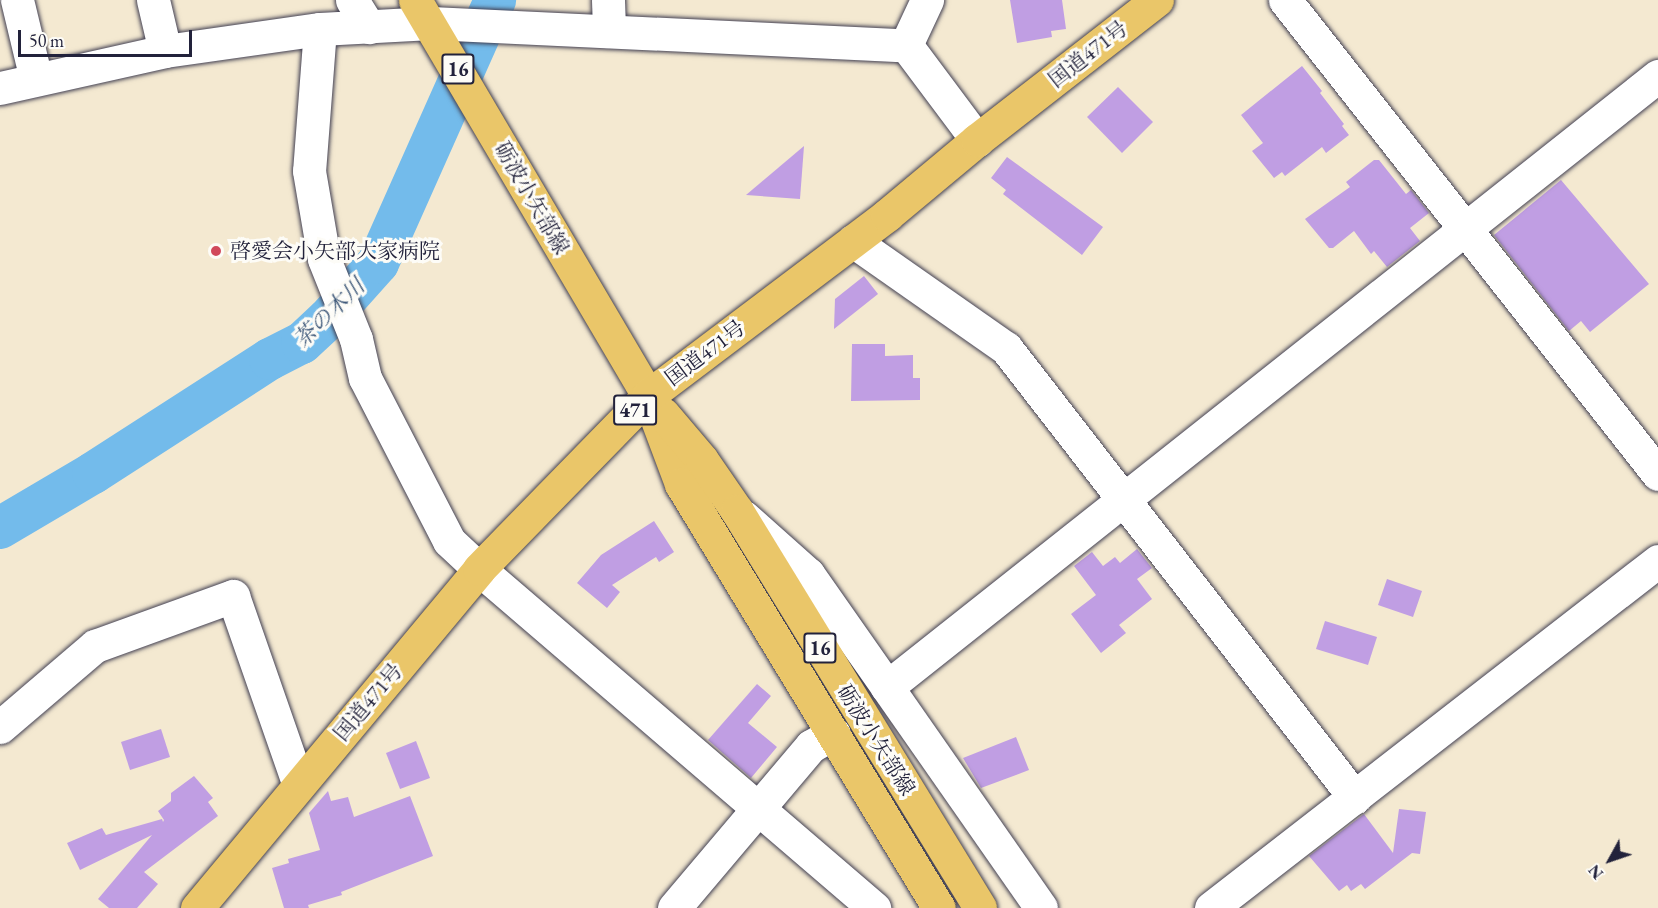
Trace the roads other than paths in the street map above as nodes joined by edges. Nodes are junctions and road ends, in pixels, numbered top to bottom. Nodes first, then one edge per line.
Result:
1 (17, 0) edge
2 (153, 0) edge
3 (352, 0) edge
4 (927, 0) edge
5 (1157, 0) edge
6 (1285, 0) edge
7 (423, 12) edge
8 (608, 16) edge
9 (369, 27) junction
10 (320, 29) junction
11 (906, 45) junction
12 (165, 51) junction
13 (1658, 76) edge
14 (36, 79) junction
15 (0, 88) edge
16 (977, 140) junction
17 (1466, 231) junction
18 (853, 241) junction
19 (648, 396) junction
20 (1658, 474) edge
21 (1124, 501) junction
22 (737, 511) junction
23 (1658, 561) edge
24 (478, 569) junction
25 (887, 687) junction
26 (0, 727) edge
27 (834, 733) junction
28 (300, 785) junction
29 (1355, 798) junction
30 (757, 808) junction
31 (197, 908) edge
32 (674, 908) edge
33 (874, 908) edge
34 (939, 908) edge
35 (980, 908) edge
36 (1041, 908) edge
37 (1211, 908) edge

1 - 14 street
2 - 12 street
3 - 9 street
4 - 11 street
5 - 16 main road, 国道471号 / 471
6 - 17 street
7 - 8 street
7 - 9 street
7 - 19 main road, 砺波小矢部線 / 16
8 - 11 street
9 - 10 street
10 - 12 street
10 - 24 street
11 - 16 street
12 - 14 street
13 - 17 street
14 - 15 street
16 - 18 main road, 国道471号 / 471
17 - 20 street
17 - 21 street
18 - 19 main road, 国道471号 / 471
18 - 21 street
19 - 22 main road, 砺波小矢部線 / 16
19 - 24 main road, 国道471号 / 471
19 - 27 main road, 砺波小矢部線 / 16
21 - 25 street
21 - 29 street
22 - 25 street
22 - 35 main road, 砺波小矢部線 / 16
23 - 29 street
24 - 28 main road, 国道471号 / 471
24 - 30 street
25 - 36 street
26 - 28 street
27 - 30 street
27 - 34 main road, 砺波小矢部線 / 16
28 - 31 main road, 国道471号 / 471
29 - 37 street
30 - 32 street
30 - 33 street

